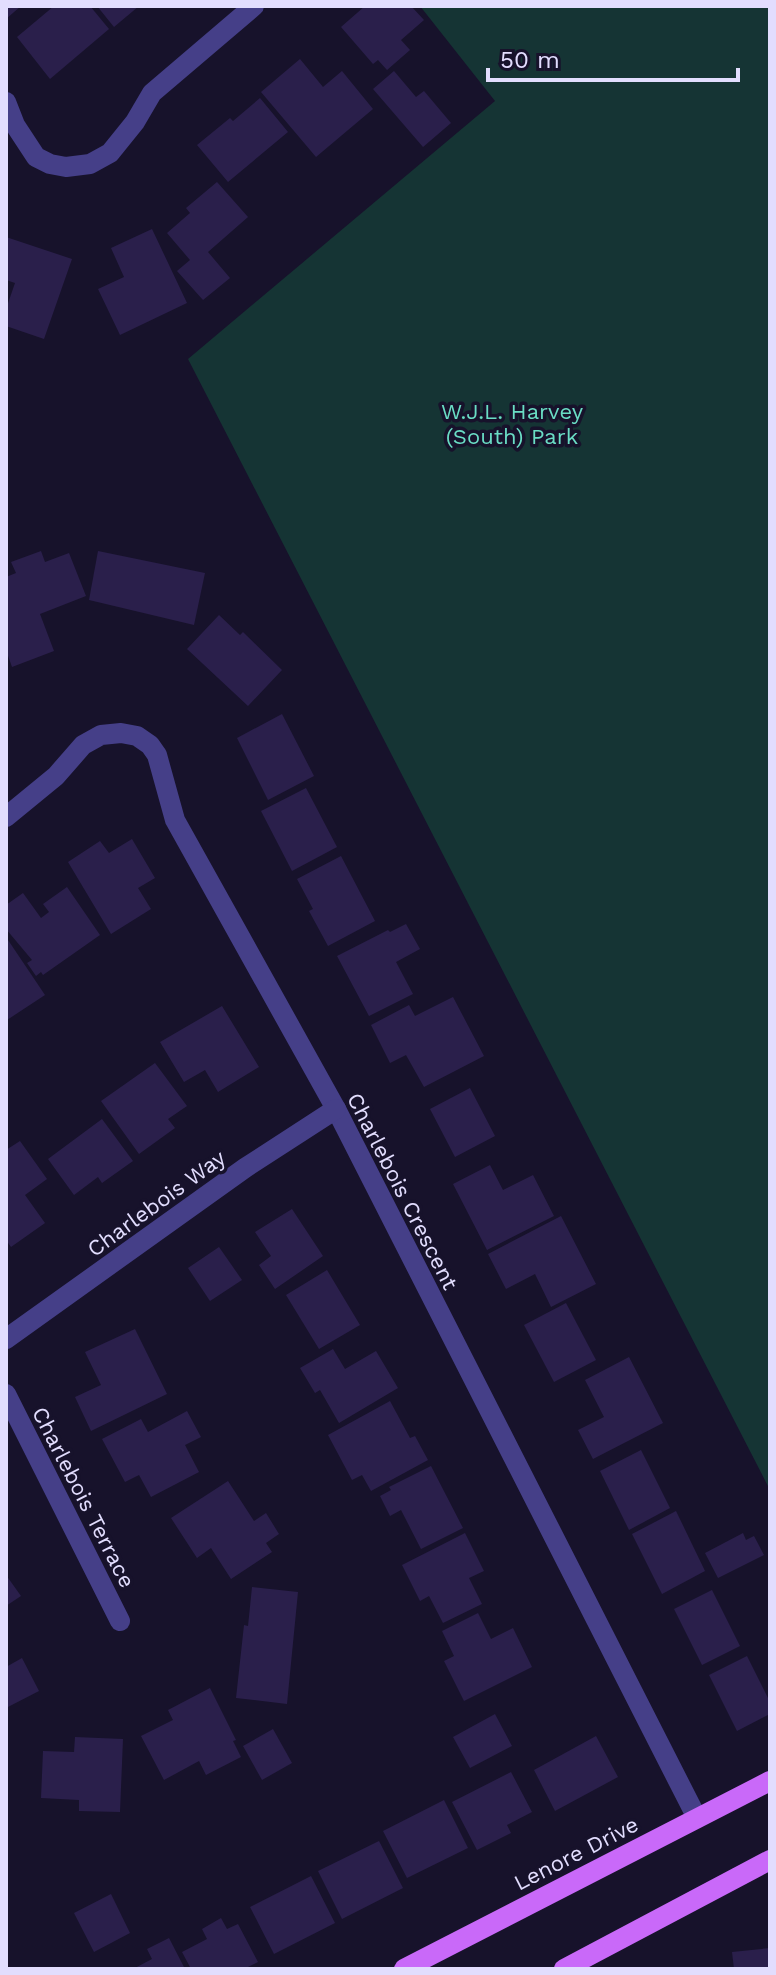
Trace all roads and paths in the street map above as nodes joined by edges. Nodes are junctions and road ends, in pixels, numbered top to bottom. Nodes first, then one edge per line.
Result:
1 (254, 6) edge
2 (6, 102) edge
3 (6, 817) edge
4 (336, 1109) junction
5 (6, 1339) edge
6 (6, 1394) edge
7 (120, 1621) dead end
8 (770, 1781) edge
9 (697, 1818) junction
10 (770, 1860) edge
11 (404, 1969) edge
12 (564, 1969) edge

1 - 2 street
3 - 4 street, Charlebois Crescent
4 - 5 street, Charlebois Way
4 - 9 street, Charlebois Crescent
6 - 7 street, Charlebois Terrace
8 - 9 main road, Lenore Drive
9 - 11 main road, Lenore Drive
10 - 12 main road

